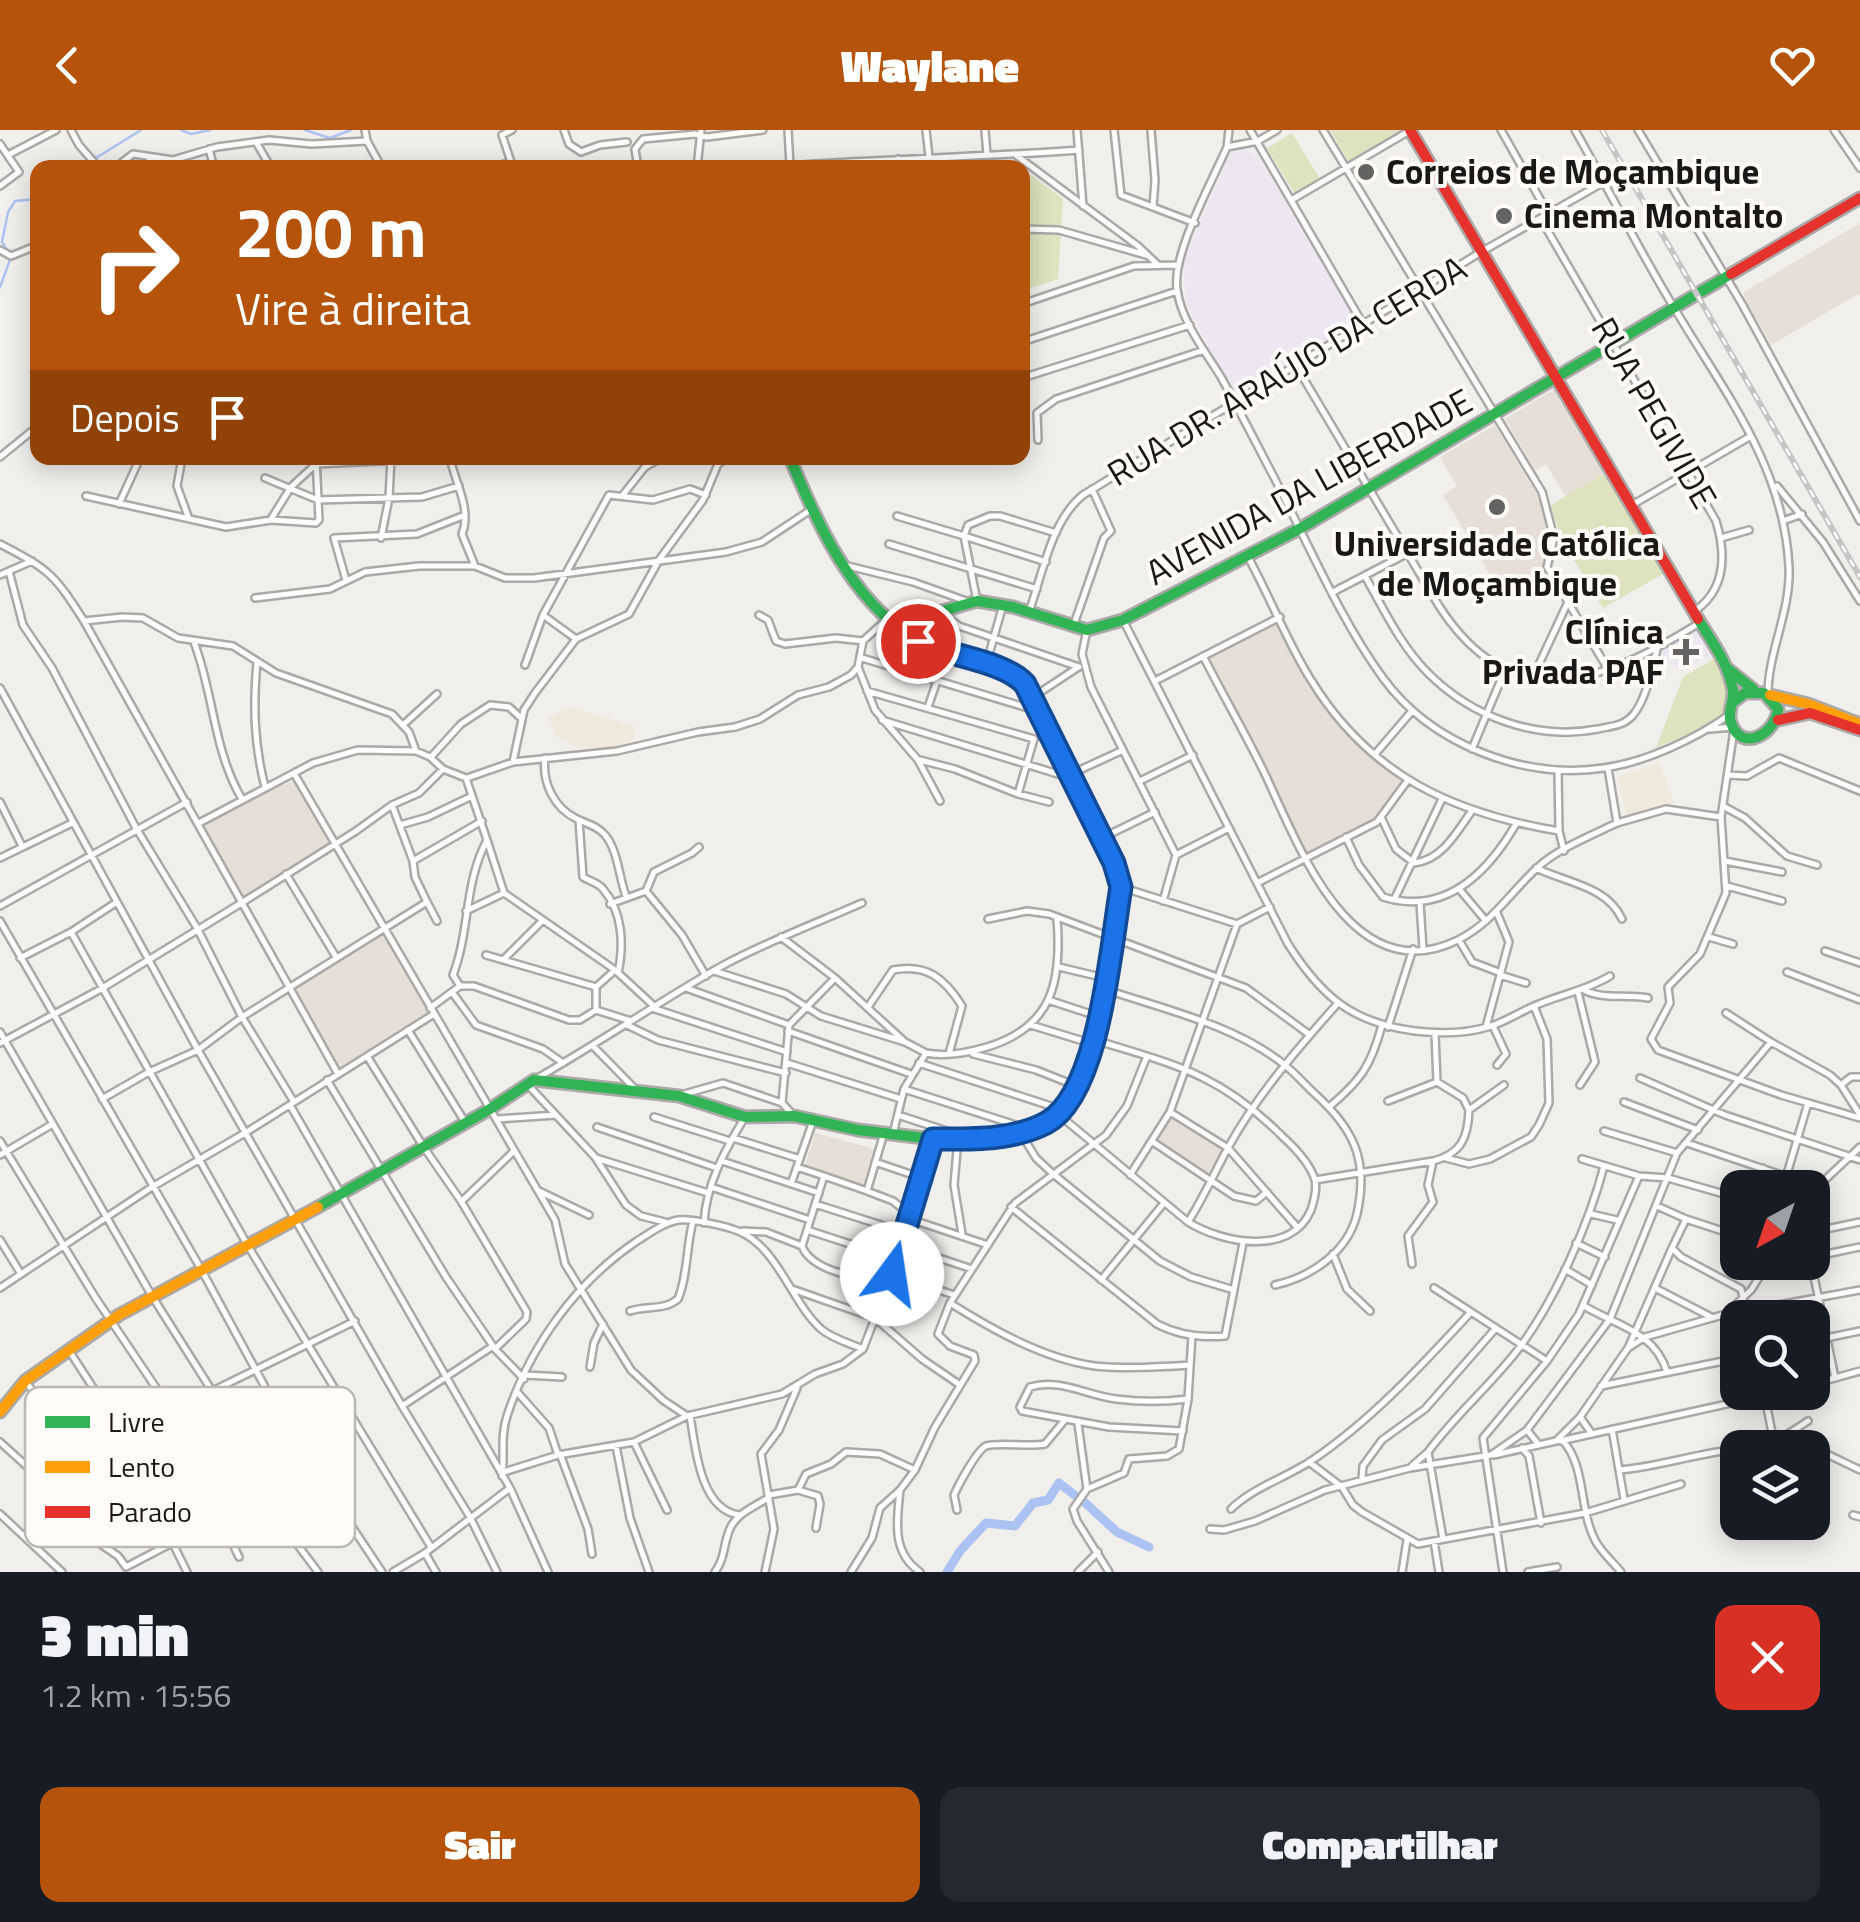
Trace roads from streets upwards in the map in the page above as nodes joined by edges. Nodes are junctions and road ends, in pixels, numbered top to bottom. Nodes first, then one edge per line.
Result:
1 (56, 130) edge
2 (71, 130) edge
3 (366, 130) edge
4 (512, 130) edge
5 (564, 130) edge
6 (764, 130) edge
7 (788, 130) edge
8 (926, 130) edge
9 (986, 130) edge
10 (1077, 130) edge
11 (1114, 130) edge
12 (1151, 130) edge
13 (1229, 130) edge
14 (1250, 130) edge
15 (1277, 130) edge
16 (1323, 130) edge
17 (1410, 130) edge
18 (1501, 130) edge
19 (1575, 130) edge
20 (1638, 130) edge
21 (1834, 130) edge
22 (701, 133) edge
23 (367, 141) junction
24 (1258, 141) junction
25 (256, 142) junction
26 (627, 142) dead end
27 (0, 144) edge
28 (1226, 147) junction
29 (209, 149) junction
30 (1079, 150) junction
31 (8, 155) junction
32 (987, 155) junction
33 (1015, 155) junction
34 (149, 157) junction
35 (929, 157) junction
36 (898, 159) joint
37 (93, 160) edge
38 (125, 160) edge
39 (150, 160) edge
40 (212, 160) edge
41 (266, 160) edge
42 (378, 160) edge
43 (510, 160) edge
44 (637, 160) edge
45 (698, 160) edge
46 (790, 160) edge
47 (864, 160) edge
48 (1022, 160) edge
49 (1030, 166) edge
50 (1345, 168) junction
51 (1860, 168) edge
52 (1604, 182) junction
53 (0, 186) edge
54 (1860, 198) edge
55 (1292, 200) junction
56 (1084, 206) junction
57 (1153, 207) junction
58 (1549, 215) junction
59 (1541, 220) junction
60 (1195, 223) junction
61 (1030, 229) edge
62 (0, 250) edge
63 (28, 250) edge
64 (1481, 252) junction
65 (1149, 256) junction
66 (1158, 264) junction
67 (1178, 265) junction
68 (1724, 277) junction
69 (1421, 289) junction
70 (1177, 291) junction
71 (1030, 301) edge
72 (1674, 308) junction
73 (1190, 324) junction
74 (1363, 324) junction
75 (1030, 339) edge
76 (1615, 343) junction
77 (1204, 350) junction
78 (1295, 364) junction
79 (1030, 375) edge
80 (1556, 378) junction
81 (1234, 402) junction
82 (1496, 414) junction
83 (30, 433) edge
84 (1751, 436) junction
85 (1038, 440) dead end
86 (0, 457) edge
87 (137, 465) edge
88 (181, 465) edge
89 (311, 465) edge
90 (316, 465) edge
91 (391, 465) edge
92 (451, 465) edge
93 (650, 465) edge
94 (718, 465) edge
95 (793, 465) edge
96 (1690, 472) junction
97 (266, 478) dead end
98 (1775, 485) junction
99 (459, 486) junction
100 (291, 487) junction
101 (1370, 488) junction
102 (1092, 489) junction
103 (706, 495) junction
104 (86, 496) dead end
105 (622, 496) junction
106 (389, 498) junction
107 (318, 500) junction
108 (119, 504) junction
109 (1632, 504) junction
110 (812, 509) junction
111 (1802, 514) junction
112 (465, 515) junction
113 (897, 516) dead end
114 (189, 519) junction
115 (271, 520) junction
116 (1784, 521) junction
117 (1860, 521) edge
118 (1301, 528) junction
119 (1749, 530) dead end
120 (1056, 534) junction
121 (964, 536) junction
122 (381, 538) junction
123 (1721, 538) junction
124 (0, 544) edge
125 (889, 544) dead end
126 (1407, 553) junction
127 (1248, 557) junction
128 (659, 560) junction
129 (32, 561) junction
130 (1046, 562) junction
131 (474, 566) junction
132 (848, 566) junction
133 (968, 566) junction
134 (9, 571) junction
135 (0, 574) edge
136 (563, 575) junction
137 (1365, 576) junction
138 (346, 580) junction
139 (1037, 589) junction
140 (1334, 592) junction
141 (255, 598) dead end
142 (1860, 600) edge
143 (973, 602) junction
144 (1568, 602) junction
145 (1003, 605) junction
146 (1030, 612) junction
147 (942, 613) junction
148 (543, 615) junction
149 (760, 616) dead end
150 (1698, 616) junction
151 (1280, 617) junction
152 (1123, 620) junction
153 (84, 621) junction
154 (891, 622) junction
155 (1073, 627) junction
156 (1086, 630) junction
157 (994, 637) junction
158 (576, 639) junction
159 (863, 641) junction
160 (194, 642) junction
161 (1657, 650) junction
162 (1203, 656) junction
163 (860, 657) junction
164 (258, 662) junction
165 (525, 665) dead end
166 (986, 665) junction
167 (1081, 665) junction
168 (858, 667) junction
169 (1727, 668) junction
170 (1505, 670) junction
171 (1610, 671) junction
172 (1533, 677) junction
173 (1767, 677) junction
174 (937, 680) junction
175 (1154, 681) junction
176 (0, 688) edge
177 (1754, 690) junction
178 (868, 691) junction
179 (437, 694) dead end
180 (1768, 695) junction
181 (1034, 697) junction
182 (1733, 702) junction
183 (928, 707) junction
184 (1412, 710) junction
185 (1041, 712) junction
186 (1730, 715) junction
187 (1486, 716) junction
188 (522, 719) junction
189 (882, 720) junction
190 (1778, 720) junction
191 (404, 724) junction
192 (1860, 727) edge
193 (1734, 728) junction
194 (1707, 729) junction
195 (1472, 749) junction
196 (1123, 750) junction
197 (416, 751) junction
198 (1376, 754) junction
199 (1193, 755) junction
200 (430, 757) junction
201 (545, 758) junction
202 (918, 760) junction
203 (513, 762) junction
204 (1028, 765) junction
205 (1608, 768) junction
206 (443, 769) junction
207 (1558, 770) junction
208 (295, 775) junction
209 (1072, 776) junction
210 (1727, 776) junction
211 (466, 778) junction
212 (1408, 780) junction
213 (1140, 781) junction
214 (264, 787) junction
215 (1860, 792) edge
216 (1018, 794) junction
217 (472, 796) junction
218 (242, 799) junction
219 (1442, 799) junction
220 (940, 801) dead end
221 (0, 802) edge
222 (187, 802) junction
223 (1050, 802) dead end
224 (392, 805) junction
225 (1723, 806) junction
226 (1155, 812) junction
227 (1471, 812) junction
228 (1721, 816) junction
229 (1382, 818) junction
230 (578, 820) junction
231 (72, 822) junction
232 (482, 822) junction
233 (199, 823) junction
234 (1617, 823) junction
235 (1516, 824) junction
236 (400, 825) junction
237 (136, 828) junction
238 (1230, 828) junction
239 (1559, 831) junction
240 (1346, 837) junction
241 (1102, 838) junction
242 (487, 840) junction
243 (334, 844) junction
244 (22, 846) junction
245 (700, 846) dead end
246 (1564, 851) junction
247 (92, 855) junction
248 (1176, 855) junction
249 (0, 858) edge
250 (1306, 859) junction
251 (413, 861) junction
252 (1726, 861) junction
253 (1414, 863) junction
254 (1817, 865) dead end
255 (1536, 868) junction
256 (1782, 872) dead end
257 (286, 874) junction
258 (1258, 882) junction
259 (1726, 886) junction
260 (1121, 887) junction
261 (1460, 890) junction
262 (646, 892) junction
263 (504, 893) junction
264 (626, 896) junction
265 (1394, 900) junction
266 (1164, 901) junction
267 (1782, 901) dead end
268 (117, 902) junction
269 (243, 902) junction
270 (427, 902) junction
271 (862, 903) dead end
272 (1420, 903) junction
273 (610, 904) junction
274 (0, 906) edge
275 (1270, 907) junction
276 (466, 911) junction
277 (1497, 913) junction
278 (1057, 918) junction
279 (1622, 919) dead end
280 (988, 920) dead end
281 (437, 921) dead end
282 (1486, 921) junction
283 (0, 922) edge
284 (542, 922) junction
285 (1237, 924) junction
286 (197, 928) junction
287 (385, 928) junction
288 (71, 932) junction
289 (781, 937) junction
290 (1709, 937) junction
291 (1112, 938) junction
292 (1458, 940) junction
293 (1733, 944) dead end
294 (1422, 948) junction
295 (1413, 949) junction
296 (1825, 951) dead end
297 (486, 955) dead end
298 (336, 957) junction
299 (20, 958) junction
300 (149, 958) junction
301 (504, 958) junction
302 (1860, 963) edge
303 (1059, 967) junction
304 (714, 971) junction
305 (616, 972) junction
306 (1787, 972) dead end
307 (1501, 974) junction
308 (706, 976) junction
309 (1216, 976) junction
310 (1610, 976) dead end
311 (835, 978) junction
312 (1526, 983) dead end
313 (1104, 984) junction
314 (460, 986) junction
315 (596, 986) junction
316 (292, 987) junction
317 (686, 988) junction
318 (101, 989) junction
319 (1581, 991) junction
320 (452, 992) junction
321 (1648, 998) dead end
322 (1048, 1000) junction
323 (1860, 1000) edge
324 (1338, 1003) junction
325 (806, 1006) junction
326 (1534, 1006) junction
327 (868, 1007) junction
328 (654, 1008) junction
329 (596, 1010) junction
330 (432, 1011) junction
331 (1726, 1013) dead end
332 (51, 1014) junction
333 (1099, 1016) junction
334 (242, 1017) junction
335 (1200, 1022) junction
336 (630, 1024) junction
337 (1031, 1025) junction
338 (1385, 1026) junction
339 (1490, 1027) junction
340 (789, 1028) junction
341 (408, 1030) junction
342 (0, 1032) edge
343 (1434, 1033) junction
344 (1310, 1034) junction
345 (3, 1042) edge
346 (905, 1042) junction
347 (1094, 1042) junction
348 (1771, 1042) junction
349 (594, 1047) junction
350 (198, 1050) junction
351 (786, 1052) junction
352 (926, 1053) junction
353 (970, 1053) junction
354 (949, 1054) junction
355 (367, 1056) junction
356 (1147, 1056) junction
357 (563, 1063) junction
358 (787, 1063) junction
359 (919, 1063) junction
360 (1498, 1065) dead end
361 (1286, 1066) junction
362 (1185, 1068) junction
363 (149, 1072) junction
364 (786, 1073) junction
365 (338, 1074) junction
366 (911, 1074) junction
367 (1860, 1077) edge
368 (1640, 1078) dead end
369 (1739, 1079) junction
370 (328, 1080) junction
371 (530, 1082) junction
372 (1438, 1082) junction
373 (1580, 1085) dead end
374 (1504, 1086) dead end
375 (1841, 1086) junction
376 (1079, 1087) junction
377 (904, 1088) junction
378 (639, 1093) junction
379 (678, 1096) junction
380 (102, 1099) junction
381 (900, 1099) junction
382 (1388, 1101) dead end
383 (1624, 1102) dead end
384 (782, 1103) junction
385 (1808, 1103) junction
386 (292, 1104) junction
387 (1329, 1106) junction
388 (1254, 1109) junction
389 (1716, 1109) junction
390 (1470, 1110) junction
391 (1060, 1112) junction
392 (1170, 1112) junction
393 (494, 1114) junction
394 (556, 1115) junction
395 (897, 1115) junction
396 (794, 1116) junction
397 (1860, 1116) edge
398 (654, 1117) dead end
399 (746, 1117) junction
400 (813, 1121) junction
401 (465, 1122) junction
402 (52, 1125) junction
403 (597, 1127) dead end
404 (1698, 1130) junction
405 (1025, 1131) junction
406 (1604, 1131) dead end
407 (245, 1133) junction
408 (889, 1134) junction
409 (731, 1139) junction
410 (933, 1139) junction
411 (958, 1139) junction
412 (1798, 1139) junction
413 (971, 1140) junction
414 (0, 1141) edge
415 (1153, 1142) junction
416 (1686, 1142) junction
417 (1094, 1144) junction
418 (423, 1146) junction
419 (1860, 1147) edge
420 (1228, 1148) junction
421 (514, 1151) junction
422 (3, 1153) edge
423 (1677, 1153) junction
424 (1850, 1156) junction
425 (595, 1157) junction
426 (1446, 1158) junction
427 (800, 1159) junction
428 (1582, 1159) dead end
429 (721, 1160) junction
430 (1860, 1160) edge
431 (200, 1161) junction
432 (1433, 1161) junction
433 (875, 1162) junction
434 (1604, 1166) junction
435 (797, 1167) junction
436 (717, 1168) junction
437 (1764, 1168) joint
438 (382, 1170) junction
439 (1772, 1170) edge
440 (1788, 1170) edge
441 (1362, 1171) junction
442 (1052, 1174) junction
443 (1130, 1175) junction
444 (1830, 1175) edge
445 (824, 1176) junction
446 (1639, 1176) junction
447 (922, 1178) junction
448 (1668, 1178) junction
449 (1315, 1180) junction
450 (1213, 1182) junction
451 (791, 1184) junction
452 (152, 1187) junction
453 (536, 1190) junction
454 (709, 1190) junction
455 (867, 1190) junction
456 (1267, 1192) junction
457 (818, 1193) junction
458 (1720, 1193) edge
459 (340, 1194) junction
460 (462, 1202) junction
461 (1164, 1203) junction
462 (815, 1204) junction
463 (1656, 1206) junction
464 (1011, 1207) junction
465 (1591, 1214) junction
466 (590, 1215) dead end
467 (909, 1216) junction
468 (107, 1217) junction
469 (295, 1219) junction
470 (1686, 1219) junction
471 (810, 1220) junction
472 (1618, 1220) junction
473 (693, 1221) junction
474 (1188, 1222) junction
475 (1860, 1222) edge
476 (668, 1223) junction
477 (704, 1223) junction
478 (1297, 1227) junction
479 (1830, 1228) edge
480 (807, 1230) junction
481 (1720, 1230) edge
482 (740, 1231) junction
483 (903, 1232) junction
484 (962, 1234) junction
485 (0, 1240) edge
486 (1134, 1240) junction
487 (1243, 1241) junction
488 (1576, 1243) junction
489 (65, 1245) junction
490 (988, 1245) junction
491 (248, 1246) junction
492 (802, 1246) junction
493 (1860, 1247) edge
494 (1672, 1248) junction
495 (898, 1250) junction
496 (1333, 1254) junction
497 (1830, 1255) edge
498 (1605, 1257) junction
499 (1681, 1257) junction
500 (896, 1259) junction
501 (1667, 1261) junction
502 (1412, 1264) dead end
503 (1564, 1268) junction
504 (201, 1269) junction
505 (972, 1269) junction
506 (22, 1274) junction
507 (892, 1274) junction
508 (1101, 1280) junction
509 (1758, 1280) edge
510 (1816, 1280) edge
511 (889, 1284) junction
512 (1275, 1285) dead end
513 (1592, 1285) junction
514 (1, 1286) edge
515 (581, 1288) junction
516 (790, 1288) junction
517 (1434, 1288) dead end
518 (1655, 1288) junction
519 (1740, 1289) junction
520 (1234, 1290) junction
521 (1751, 1290) junction
522 (1860, 1290) edge
523 (152, 1296) junction
524 (954, 1296) junction
525 (1744, 1297) junction
526 (1819, 1298) junction
527 (1741, 1300) edge
528 (1744, 1300) edge
529 (1811, 1300) edge
530 (950, 1303) junction
531 (1584, 1306) junction
532 (630, 1311) dead end
533 (1370, 1312) dead end
534 (1471, 1312) junction
535 (1720, 1316) edge
536 (875, 1318) junction
537 (1713, 1318) junction
538 (355, 1320) junction
539 (110, 1321) junction
540 (1609, 1321) junction
541 (603, 1324) junction
542 (1496, 1328) junction
543 (1860, 1331) edge
544 (1636, 1333) junction
545 (1192, 1335) junction
546 (1646, 1337) junction
547 (1830, 1337) edge
548 (308, 1343) junction
549 (1522, 1344) junction
550 (494, 1347) junction
551 (1628, 1348) junction
552 (862, 1349) junction
553 (68, 1350) junction
554 (1830, 1353) edge
555 (1547, 1361) junction
556 (1720, 1362) edge
557 (1190, 1365) junction
558 (590, 1367) dead end
559 (256, 1369) junction
560 (1860, 1371) edge
561 (1667, 1372) junction
562 (444, 1375) junction
563 (525, 1377) junction
564 (562, 1377) dead end
565 (1835, 1378) junction
566 (1830, 1379) edge
567 (25, 1381) junction
568 (798, 1385) junction
569 (960, 1385) junction
570 (1600, 1386) junction
571 (30, 1387) edge
572 (92, 1387) edge
573 (158, 1387) edge
574 (210, 1387) edge
575 (218, 1387) edge
576 (266, 1387) edge
577 (333, 1387) edge
578 (518, 1394) junction
579 (1188, 1399) junction
580 (1720, 1405) edge
581 (402, 1406) junction
582 (0, 1412) edge
583 (689, 1416) junction
584 (1580, 1416) junction
585 (1064, 1421) junction
586 (1808, 1421) dead end
587 (1078, 1424) junction
588 (355, 1425) edge
589 (1612, 1428) junction
590 (1527, 1430) junction
591 (1793, 1430) edge
592 (1182, 1431) junction
593 (1592, 1434) junction
594 (1580, 1436) junction
595 (1559, 1441) junction
596 (0, 1442) edge
597 (634, 1442) junction
598 (1536, 1445) junction
599 (616, 1446) junction
600 (1522, 1448) junction
601 (1573, 1451) junction
602 (1428, 1452) junction
603 (1720, 1452) edge
604 (559, 1455) junction
605 (1489, 1456) junction
606 (1529, 1456) junction
607 (1830, 1456) edge
608 (1309, 1462) junction
609 (25, 1465) edge
610 (1430, 1466) junction
611 (1410, 1468) junction
612 (916, 1470) junction
613 (1619, 1470) junction
614 (1860, 1470) edge
615 (503, 1474) junction
616 (1362, 1480) junction
617 (1681, 1484) dead end
618 (1342, 1486) junction
619 (510, 1488) junction
620 (1087, 1489) junction
621 (798, 1490) junction
622 (900, 1490) junction
623 (769, 1496) junction
624 (1624, 1499) junction
625 (1232, 1509) dead end
626 (667, 1510) dead end
627 (958, 1510) dead end
628 (1585, 1513) junction
629 (0, 1514) edge
630 (740, 1514) junction
631 (470, 1517) junction
632 (1540, 1523) junction
633 (816, 1528) dead end
634 (1210, 1529) dead end
635 (1497, 1530) junction
636 (355, 1531) edge
637 (25, 1537) edge
638 (1443, 1539) junction
639 (1408, 1540) junction
640 (1434, 1540) junction
641 (35, 1547) edge
642 (106, 1547) edge
643 (165, 1547) edge
644 (174, 1547) edge
645 (233, 1547) edge
646 (299, 1547) edge
647 (431, 1547) junction
648 (1098, 1552) junction
649 (425, 1553) junction
650 (592, 1554) dead end
651 (238, 1557) dead end
652 (1557, 1567) dead end
653 (126, 1569) edge
654 (62, 1572) edge
655 (187, 1572) edge
656 (318, 1572) edge
657 (382, 1572) edge
658 (394, 1572) edge
659 (436, 1572) edge
660 (498, 1572) edge
661 (548, 1572) edge
662 (650, 1572) edge
663 (715, 1572) edge
664 (765, 1572) edge
665 (851, 1572) edge
666 (920, 1572) edge
667 (1078, 1572) edge
668 (1108, 1572) edge
669 (1402, 1572) edge
670 (1440, 1572) edge
671 (1503, 1572) edge
672 (1528, 1572) edge
673 (1621, 1572) edge

1 - 31 street
2 - 37 street
3 - 23 street
4 - 43 street
5 - 26 street
6 - 22 street
7 - 46 street
8 - 35 street
9 - 32 street
10 - 30 street
11 - 57 street
12 - 57 street
13 - 28 street
14 - 24 street
15 - 24 street
16 - 50 street
17 - 50 street
17 - 64 street
18 - 58 street
19 - 52 street
20 - 68 street
21 - 51 street
22 - 44 street
22 - 45 street
23 - 25 street
23 - 42 street
24 - 28 street
24 - 55 street
25 - 29 street
25 - 41 street
27 - 31 street
28 - 60 street
29 - 34 street
29 - 40 street
30 - 33 street
30 - 56 street
31 - 53 street
32 - 33 street
32 - 35 street
33 - 48 street
34 - 38 street
34 - 39 street
35 - 36 street
36 - 47 street
49 - 56 street
50 - 55 street
50 - 69 street
52 - 58 street, RUA DR. ARAÚJO DA CERDA
52 - 72 street
54 - 68 street, AVENIDA DA LIBERDADE
55 - 74 street
56 - 65 street
57 - 60 street
58 - 59 street, RUA DR. ARAÚJO DA CERDA
59 - 64 street, RUA DR. ARAÚJO DA CERDA
59 - 76 street, RUA PEGIVIDE
60 - 67 street
61 - 65 street
62 - 63 street
64 - 69 street, RUA DR. ARAÚJO DA CERDA
64 - 80 street
65 - 66 street
66 - 67 street
66 - 71 street
67 - 70 street
68 - 72 street, AVENIDA DA LIBERDADE
68 - 117 street
69 - 74 street, RUA DR. ARAÚJO DA CERDA
69 - 82 street
70 - 73 street
70 - 75 street
72 - 76 street, AVENIDA DA LIBERDADE
72 - 84 street
73 - 77 street
73 - 79 street
74 - 78 street, RUA DR. ARAÚJO DA CERDA
76 - 80 street, AVENIDA DA LIBERDADE
76 - 96 street, RUA PEGIVIDE
77 - 81 street
77 - 85 street
78 - 81 street, RUA DR. ARAÚJO DA CERDA
78 - 101 street
80 - 82 street, AVENIDA DA LIBERDADE
80 - 109 street
81 - 102 street, RUA DR. ARAÚJO DA CERDA
81 - 118 street
82 - 101 street, AVENIDA DA LIBERDADE
82 - 144 street
83 - 86 street
84 - 96 street
84 - 98 street
87 - 108 street
88 - 114 street
89 - 100 street
90 - 107 street
91 - 106 street
92 - 99 street
93 - 105 street
94 - 103 street
95 - 110 street
96 - 109 street
96 - 123 street, RUA PEGIVIDE
97 - 100 street
98 - 111 street
98 - 116 street
99 - 106 street
99 - 112 street
100 - 107 street
100 - 115 street
101 - 118 street, AVENIDA DA LIBERDADE
101 - 126 street
102 - 120 street, RUA DR. ARAÚJO DA CERDA
102 - 155 street
103 - 105 street
103 - 128 street
104 - 108 street
105 - 136 street
106 - 107 street
106 - 122 street
107 - 115 street
108 - 114 street
109 - 150 street
110 - 128 street
110 - 132 street
111 - 116 street
111 - 142 street
112 - 122 street
112 - 131 street
113 - 121 street
114 - 115 street
116 - 173 street
118 - 127 street, AVENIDA DA LIBERDADE
118 - 140 street
119 - 123 street
120 - 121 street
120 - 130 street, RUA DR. ARAÚJO DA CERDA
121 - 130 street
121 - 133 street
122 - 138 street
123 - 150 street, RUA PEGIVIDE
124 - 129 street
125 - 133 street
126 - 137 street
126 - 170 street
127 - 151 street
127 - 152 street, AVENIDA DA LIBERDADE
128 - 136 street
128 - 158 street
129 - 134 street
129 - 153 street
130 - 139 street, RUA DR. ARAÚJO DA CERDA
131 - 136 street
131 - 138 street
132 - 143 street
132 - 154 street
133 - 139 street
133 - 143 street
134 - 135 street
134 - 237 street
136 - 148 street
137 - 140 street
137 - 187 street
138 - 141 street
139 - 146 street, RUA DR. ARAÚJO DA CERDA
140 - 184 street
143 - 145 street, AVENIDA DA LIBERDADE
143 - 147 street
144 - 171 street
144 - 172 street
145 - 146 street, AVENIDA DA LIBERDADE
145 - 157 street
146 - 155 street, AVENIDA DA LIBERDADE
147 - 154 street
147 - 157 street
148 - 158 street
148 - 165 street
149 - 159 street
150 - 161 street
150 - 169 street
151 - 162 street
151 - 198 street
152 - 156 street, AVENIDA DA LIBERDADE
152 - 175 street
153 - 160 street
153 - 222 street
154 - 159 street
154 - 166 street
155 - 156 street, AVENIDA DA LIBERDADE
156 - 167 street
157 - 166 street
157 - 167 street
158 - 188 street
159 - 163 street
160 - 164 street
160 - 218 street
161 - 171 street
161 - 187 street
162 - 175 street
162 - 250 street
163 - 168 street
163 - 174 street
164 - 191 street
164 - 214 street
166 - 181 street
167 - 181 street
167 - 196 street
168 - 178 street
168 - 201 street
169 - 177 street
169 - 182 street
170 - 172 street
170 - 187 street
171 - 172 street
173 - 177 street
173 - 180 street
174 - 183 street
174 - 185 street
175 - 199 street
176 - 231 street
177 - 180 street
177 - 182 street
178 - 183 street
178 - 189 street
179 - 191 street
180 - 190 street
180 - 192 street
181 - 185 street
182 - 186 street
183 - 204 street
184 - 195 street
184 - 198 street
185 - 209 street
186 - 193 street
186 - 194 street
187 - 195 street
188 - 200 street
188 - 203 street
189 - 202 street
189 - 204 street
190 - 192 street
190 - 193 street
191 - 197 street
193 - 194 street
193 - 210 street
194 - 205 street
195 - 207 street
196 - 209 street
196 - 213 street
197 - 200 street
197 - 208 street
198 - 212 street
199 - 213 street
199 - 238 street
200 - 206 street
201 - 203 street
201 - 230 street
202 - 216 street
202 - 220 street
203 - 211 street
204 - 209 street
204 - 216 street
205 - 207 street
205 - 234 street
206 - 211 street
206 - 224 street
207 - 239 street
208 - 214 street
208 - 243 street
209 - 241 street
210 - 215 street
210 - 225 street
211 - 217 street
212 - 219 street
212 - 229 street
213 - 226 street
214 - 218 street
216 - 223 street
217 - 232 street
217 - 236 street
218 - 233 street
219 - 227 street
219 - 253 street
221 - 244 street
222 - 233 street
222 - 237 street
224 - 236 street
224 - 243 street
225 - 228 street
225 - 254 street
226 - 241 street
226 - 248 street
227 - 235 street
227 - 253 street
228 - 234 street
228 - 252 street
229 - 240 street
229 - 253 street
230 - 264 street
230 - 273 street
231 - 244 street
231 - 247 street
232 - 242 street
232 - 251 street
233 - 269 street
234 - 246 street
235 - 239 street
235 - 261 street
236 - 251 street
237 - 247 street
237 - 286 street
238 - 248 street
238 - 258 street
239 - 246 street
240 - 250 street
240 - 265 street
241 - 260 street
242 - 263 street
242 - 276 street
243 - 257 street
243 - 287 street
244 - 249 street
245 - 262 street
246 - 255 street
247 - 268 street
247 - 274 street
248 - 266 street
250 - 258 street
250 - 295 street
251 - 270 street
252 - 256 street
252 - 259 street
253 - 265 street
255 - 277 street
255 - 279 street
257 - 269 street
257 - 298 street
258 - 275 street
259 - 267 street
259 - 290 street
260 - 266 street
260 - 291 street
261 - 272 street
261 - 282 street
262 - 264 street
262 - 308 street
263 - 276 street
263 - 284 street
264 - 273 street
265 - 272 street
266 - 285 street
268 - 288 street
268 - 300 street
269 - 286 street
269 - 316 street
270 - 281 street
270 - 287 street
271 - 289 street
272 - 294 street
273 - 305 street
275 - 285 street
275 - 324 street
276 - 314 street
277 - 282 street
277 - 307 street
278 - 280 street
278 - 291 street
278 - 303 street
282 - 292 street
283 - 299 street
284 - 301 street
284 - 305 street
285 - 309 street
286 - 300 street
286 - 334 street
287 - 298 street
287 - 330 street
288 - 299 street
288 - 318 street
289 - 304 street
289 - 311 street
290 - 293 street
290 - 369 street
291 - 309 street
291 - 313 street
292 - 294 street
292 - 307 street
294 - 295 street
295 - 338 street
296 - 302 street
297 - 301 street
298 - 316 street
299 - 332 street
300 - 318 street
300 - 350 street
301 - 315 street
303 - 313 street
303 - 322 street
304 - 308 street
304 - 325 street
305 - 315 street
305 - 328 street
306 - 323 street
307 - 312 street
307 - 339 street
308 - 317 street
309 - 335 street
309 - 344 street
310 - 319 street
311 - 325 street
311 - 327 street
313 - 333 street
313 - 335 street
314 - 320 street
314 - 329 street
315 - 329 street
316 - 334 street
316 - 365 street
317 - 328 street
317 - 340 street
318 - 332 street
318 - 363 street
319 - 321 street
319 - 326 street
319 - 373 street
320 - 330 street
320 - 357 street
322 - 333 street
322 - 337 street
324 - 338 street
324 - 344 street
325 - 340 street
325 - 346 street
326 - 339 street
326 - 426 street
327 - 346 street
327 - 354 street
328 - 336 street
328 - 351 street
329 - 336 street
330 - 341 street
330 - 393 street
331 - 348 street
332 - 345 street
332 - 380 street
333 - 347 street
334 - 350 street
334 - 386 street
335 - 361 street
335 - 362 street
336 - 349 street
336 - 364 street
337 - 347 street
337 - 353 street
338 - 343 street
338 - 387 street
339 - 343 street
339 - 360 street
340 - 351 street
340 - 366 street
341 - 355 street
341 - 401 street
342 - 345 street
343 - 372 street
344 - 361 street
345 - 402 street
346 - 352 street
347 - 356 street
347 - 376 street
348 - 369 street
348 - 375 street
349 - 357 street
349 - 378 street
350 - 363 street
350 - 407 street
351 - 358 street
352 - 354 street
352 - 359 street
353 - 354 street
353 - 376 street
355 - 365 street
355 - 418 street
356 - 362 street
356 - 417 street
357 - 371 street
358 - 364 street
358 - 381 street
359 - 366 street
359 - 391 street
361 - 387 street
361 - 388 street
362 - 388 street
362 - 392 street
363 - 380 street
363 - 431 street
364 - 384 street
365 - 370 street
366 - 377 street
367 - 375 street
368 - 389 street
369 - 385 street
369 - 389 street
370 - 386 street
370 - 438 street
371 - 378 street
371 - 393 street
371 - 394 street
372 - 382 street
372 - 390 street
374 - 390 street
375 - 397 street
376 - 391 street
377 - 381 street
377 - 405 street
378 - 379 street
379 - 384 street
379 - 399 street
380 - 452 street
381 - 395 street
383 - 404 street
384 - 396 street
385 - 397 street
385 - 412 street
386 - 407 street
386 - 459 street
387 - 441 street
388 - 420 street
388 - 449 street
389 - 404 street
389 - 412 street
390 - 426 street
391 - 405 street
391 - 417 street
392 - 415 street
392 - 420 street
393 - 394 street
393 - 401 street
393 - 421 street
394 - 425 street
395 - 408 street
395 - 413 street
396 - 399 street
396 - 400 street
398 - 409 street
399 - 409 street
400 - 408 street
400 - 427 street
401 - 418 street
402 - 422 street
402 - 468 street
403 - 436 street
404 - 416 street
405 - 413 street
405 - 442 street
406 - 423 street
407 - 431 street
407 - 469 street
408 - 410 street
408 - 433 street
409 - 427 street
409 - 429 street
410 - 411 street
410 - 447 street
411 - 413 street
411 - 484 street
412 - 424 street
412 - 440 street
414 - 422 street
415 - 443 street
415 - 450 street
416 - 423 street
416 - 437 street
417 - 442 street
417 - 443 street
418 - 438 street
418 - 460 street
419 - 424 street
420 - 450 street
420 - 456 street
421 - 453 street
421 - 460 street
422 - 489 street
423 - 448 street
424 - 430 street
424 - 444 street
425 - 454 street
425 - 476 street
426 - 432 street
427 - 435 street
428 - 434 street
429 - 436 street
429 - 451 street
431 - 452 street
431 - 491 street
432 - 441 street
432 - 502 street
433 - 447 street
433 - 455 street
434 - 446 street
434 - 465 street
435 - 445 street
435 - 451 street
436 - 454 street
437 - 439 street
438 - 459 street
438 - 550 street
441 - 449 street
441 - 496 street
442 - 464 street
442 - 486 street
443 - 461 street
445 - 455 street
445 - 457 street
446 - 448 street
446 - 472 street
447 - 467 street
448 - 458 street
448 - 463 street
449 - 478 street
450 - 456 street
450 - 474 street
451 - 457 street
452 - 468 street
452 - 504 street
453 - 466 street
453 - 515 street
454 - 471 street
454 - 477 street
455 - 467 street
456 - 478 street
457 - 462 street
459 - 469 street
459 - 562 street
460 - 550 street
461 - 474 street
461 - 486 street
462 - 471 street
462 - 483 street
463 - 470 street
463 - 540 street
464 - 490 street
464 - 508 street
465 - 472 street
465 - 488 street
467 - 483 street
467 - 484 street
468 - 489 street
468 - 523 street
469 - 491 street
469 - 538 street
470 - 481 street
470 - 494 street
471 - 480 street
472 - 498 street
473 - 476 street
473 - 477 street
473 - 532 street
474 - 487 street
475 - 479 street
476 - 515 street
477 - 482 street
478 - 487 street
480 - 492 street
480 - 500 street
482 - 492 street
482 - 516 street
483 - 495 street
484 - 490 street
485 - 506 street
486 - 508 street
486 - 520 street
487 - 520 street
488 - 498 street
488 - 503 street
489 - 506 street
489 - 539 street
490 - 505 street
491 - 504 street
491 - 548 street
492 - 511 street
493 - 497 street
494 - 499 street
494 - 501 street
495 - 500 street
495 - 505 street
496 - 512 street
496 - 533 street
498 - 513 street
499 - 501 street
499 - 519 street
500 - 507 street
501 - 518 street
503 - 513 street
503 - 549 street
504 - 523 street
504 - 559 street
505 - 524 street
506 - 514 street
507 - 511 street
507 - 524 street
508 - 545 street
509 - 521 street
510 - 526 street
511 - 536 street
513 - 531 street
515 - 541 street
515 - 563 street
516 - 536 street
516 - 552 street
517 - 534 street
518 - 537 street
518 - 544 street
519 - 521 street
519 - 525 street
520 - 545 street
521 - 525 street
522 - 526 street
523 - 539 street
523 - 574 street
524 - 530 street
525 - 527 street
525 - 528 street
526 - 529 street
530 - 557 street
530 - 569 street
531 - 540 street
531 - 555 street
534 - 542 street
534 - 608 street
535 - 537 street
536 - 552 street
536 - 569 street
537 - 546 street
538 - 548 street
538 - 581 street
539 - 553 street
539 - 573 street
540 - 544 street
540 - 590 street
541 - 558 street
541 - 583 street
542 - 549 street
542 - 616 street
543 - 547 street
544 - 546 street
544 - 551 street
545 - 557 street
546 - 551 street
546 - 561 street
548 - 559 street
548 - 577 street
549 - 555 street
549 - 602 street
550 - 562 street
550 - 563 street
551 - 570 street
552 - 568 street
553 - 567 street
553 - 572 street
554 - 565 street
555 - 605 street
556 - 561 street
557 - 579 street
559 - 575 street
559 - 576 street
560 - 565 street
561 - 570 street
562 - 581 street
562 - 615 street
563 - 564 street
563 - 578 street
565 - 566 street
567 - 571 street
567 - 582 street
568 - 583 street
568 - 623 street
569 - 612 street
570 - 584 street
578 - 604 street
578 - 615 street
579 - 585 street
579 - 592 street
580 - 589 street
581 - 631 street
583 - 597 street
583 - 630 street
584 - 593 street
584 - 595 street
585 - 587 street
585 - 627 street
586 - 591 street
587 - 592 street
587 - 620 street
588 - 647 street
589 - 593 street
589 - 613 street
590 - 598 street
590 - 605 street
592 - 620 street
593 - 594 street
594 - 595 street
594 - 601 street
595 - 598 street
595 - 601 street
596 - 609 street
597 - 599 street
597 - 626 street
598 - 600 street
598 - 606 street
599 - 604 street
599 - 662 street
600 - 605 street
600 - 606 street
601 - 628 street
602 - 610 street
602 - 611 street
603 - 613 street
604 - 615 street
604 - 650 street
605 - 610 street
605 - 635 street
606 - 632 street
607 - 614 street
608 - 618 street
608 - 625 street
610 - 611 street
610 - 638 street
611 - 616 street
612 - 621 street
612 - 622 street
613 - 624 street
615 - 619 street
616 - 618 street
617 - 624 street
618 - 634 street
618 - 639 street
619 - 631 street
619 - 661 street
620 - 648 street
621 - 623 street
621 - 633 street
622 - 665 street
622 - 666 street
623 - 630 street
623 - 664 street
624 - 628 street
628 - 632 street
628 - 673 street
629 - 637 street
630 - 663 street
631 - 647 street
631 - 660 street
632 - 635 street
635 - 638 street
635 - 671 street
636 - 657 street
638 - 640 street
639 - 640 street
639 - 669 street
640 - 670 street
641 - 654 street
642 - 653 street
643 - 653 street
644 - 655 street
645 - 651 street
646 - 656 street
647 - 649 street
648 - 667 street
648 - 668 street
649 - 658 street
649 - 659 street
652 - 672 street

